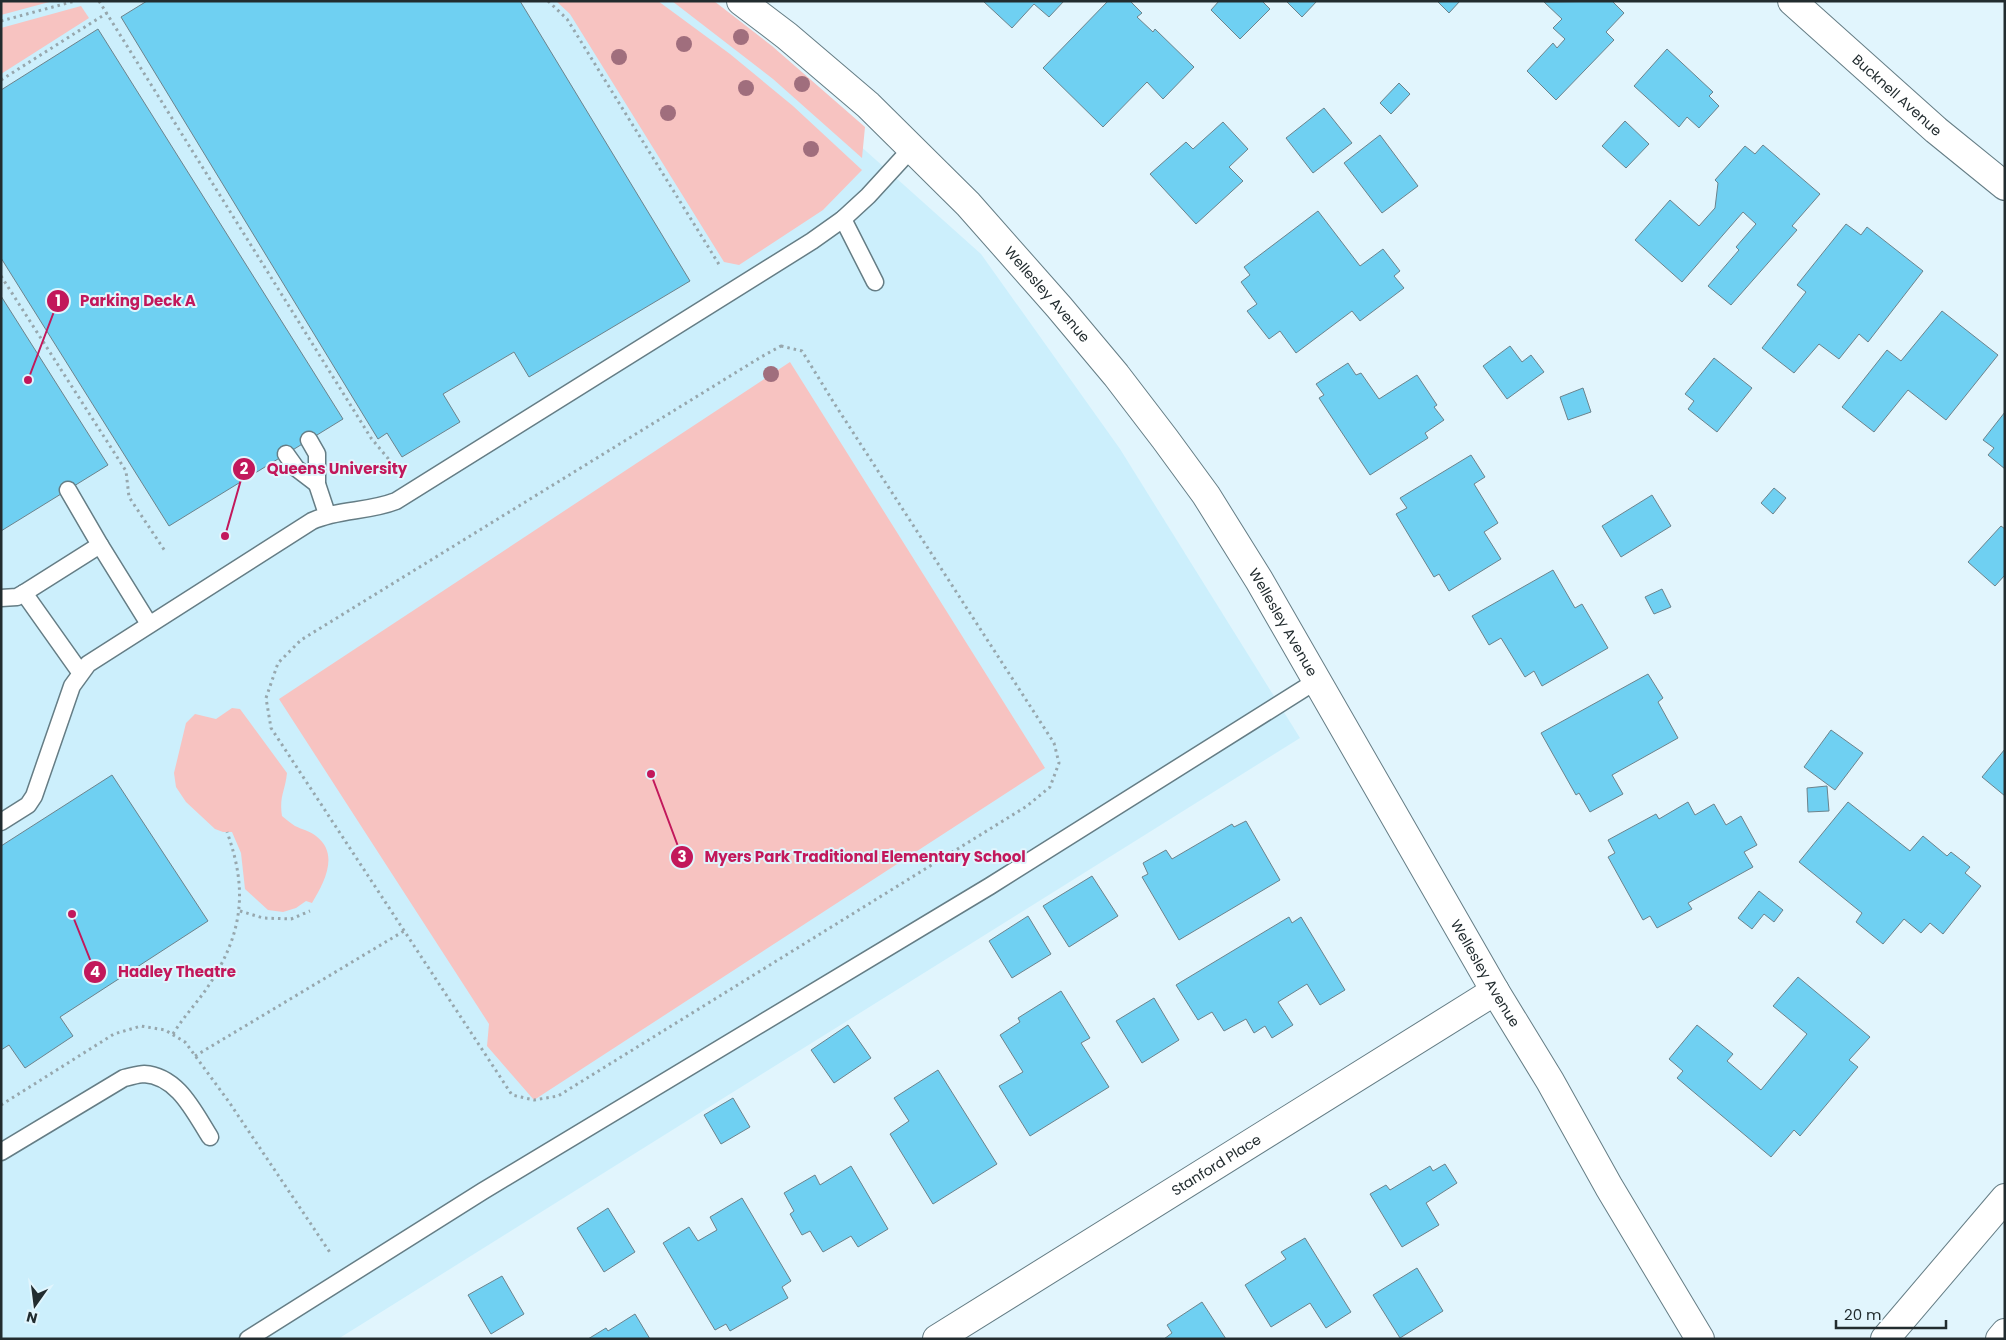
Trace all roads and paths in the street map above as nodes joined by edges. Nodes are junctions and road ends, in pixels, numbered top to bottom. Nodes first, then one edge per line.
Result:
1 (76, 1) edge
2 (100, 1) edge
3 (548, 1) edge
4 (741, 1) edge
5 (1792, 1) edge
6 (107, 13) junction
7 (1, 21) edge
8 (1, 80) edge
9 (912, 148) junction
10 (2005, 186) edge
11 (843, 219) junction
12 (1, 276) edge
13 (875, 282) dead end
14 (735, 290) junction
15 (309, 440) dead end
16 (286, 454) dead end
17 (400, 473) dead end
18 (317, 484) junction
19 (68, 490) dead end
20 (327, 514) junction
21 (100, 545) junction
22 (165, 551) dead end
23 (24, 593) junction
24 (1, 598) edge
25 (149, 624) junction
26 (80, 672) junction
27 (1316, 681) junction
28 (1, 822) edge
29 (227, 832) dead end
30 (310, 910) dead end
31 (240, 911) junction
32 (404, 931) junction
33 (1495, 991) junction
34 (173, 1034) dead end
35 (195, 1056) dead end
36 (210, 1136) dead end
37 (1, 1152) edge
38 (2005, 1198) edge
39 (2005, 1333) edge
40 (248, 1339) edge
41 (936, 1339) edge
42 (1700, 1339) edge
43 (1885, 1339) edge
44 (2000, 1339) edge

1 - 7 path
2 - 6 path
3 - 14 path
4 - 9 street, Wellesley Avenue
5 - 10 street, Bucknell Avenue
6 - 8 path
6 - 17 path
9 - 11 lane
9 - 27 street, Wellesley Avenue
11 - 13 lane
11 - 14 lane
12 - 22 path
14 - 20 lane
15 - 18 lane
16 - 18 lane
18 - 20 lane
19 - 21 lane
20 - 25 lane
21 - 23 lane
21 - 25 lane
23 - 24 lane
23 - 26 lane
25 - 26 lane
26 - 28 lane
27 - 33 street, Wellesley Avenue
27 - 40 lane
29 - 31 path
30 - 31 path
31 - 34 path
32 - 32 path
32 - 35 path
33 - 41 street, Stanford Place
33 - 42 street, Wellesley Avenue
36 - 37 lane
38 - 43 street
39 - 44 street

